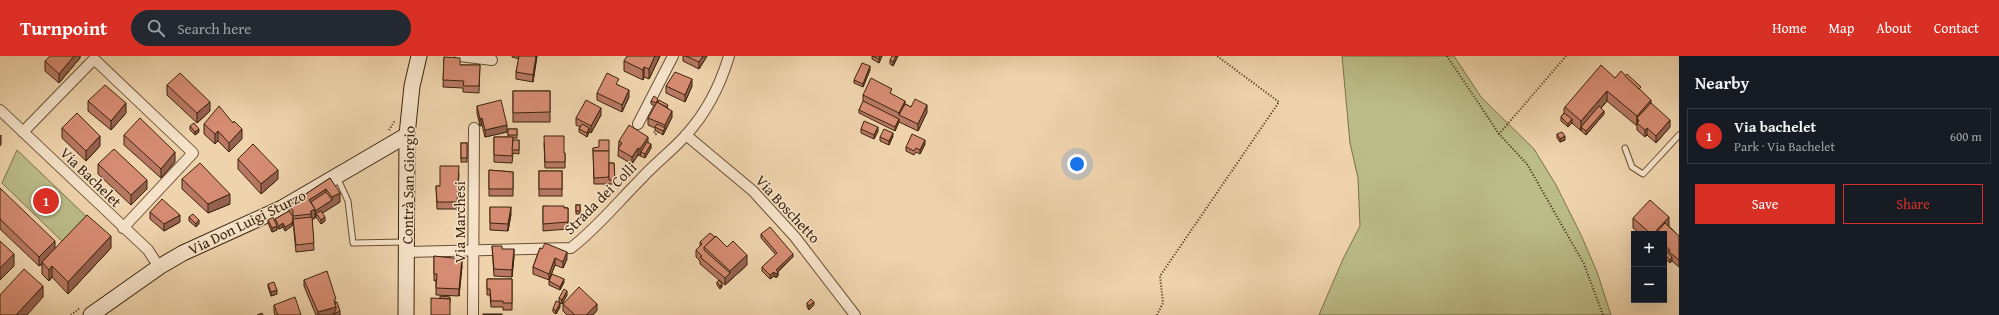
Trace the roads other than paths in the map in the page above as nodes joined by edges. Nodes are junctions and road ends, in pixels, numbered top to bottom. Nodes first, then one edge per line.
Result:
1 (419, 56) edge
2 (460, 56) edge
3 (673, 56) edge
4 (729, 56) edge
5 (492, 60) dead end
6 (0, 110) edge
7 (638, 124) dead end
8 (474, 128) dead end
9 (23, 132) junction
10 (407, 135) junction
11 (686, 135) junction
12 (1679, 135) edge
13 (1625, 148) dead end
14 (337, 176) junction
15 (123, 228) junction
16 (407, 247) junction
17 (474, 250) junction
18 (159, 267) junction
19 (92, 315) edge
20 (406, 315) edge
21 (473, 315) edge
22 (855, 315) edge

1 - 10 street, Contrà San Giorgio
2 - 5 street
3 - 7 street
4 - 11 street, Strada dei Colli
6 - 9 street, Via Bachelet
8 - 17 street, Via Marchesi
9 - 15 street, Via Bachelet
9 - 15 street
10 - 14 street, Via Don Luigi Sturzo
10 - 16 street, Contrà San Giorgio
11 - 17 street, Strada dei Colli
11 - 22 street, Via Boschetto
12 - 13 lane
14 - 16 lane
14 - 18 street, Via Don Luigi Sturzo
15 - 18 street, Via Bachelet
16 - 17 street, Strada dei Colli
16 - 20 street, Contrà San Giorgio
17 - 21 street, Via Marchesi
18 - 19 street, Via Don Luigi Sturzo

